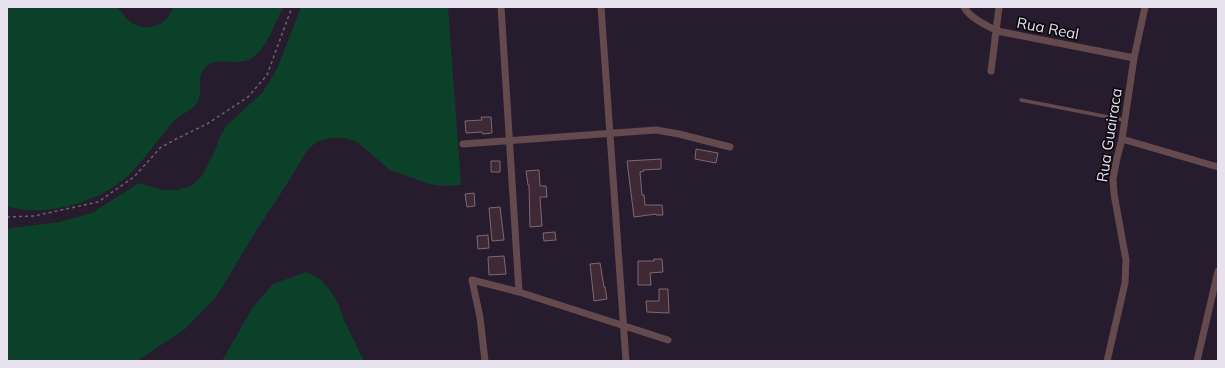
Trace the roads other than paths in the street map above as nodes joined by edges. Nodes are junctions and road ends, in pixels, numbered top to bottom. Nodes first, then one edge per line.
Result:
1 (501, 7) edge
2 (601, 7) edge
3 (964, 7) edge
4 (999, 7) edge
5 (1145, 7) edge
6 (997, 31) junction
7 (1134, 58) junction
8 (991, 71) dead end
9 (1021, 100) dead end
10 (1124, 120) junction
11 (610, 134) junction
12 (1122, 138) junction
13 (510, 140) junction
14 (463, 144) dead end
15 (730, 147) dead end
16 (1218, 166) edge
17 (1218, 271) edge
18 (519, 292) junction
19 (623, 325) junction
20 (668, 340) dead end
21 (485, 361) edge
22 (626, 361) edge
23 (1107, 361) edge
24 (1197, 361) edge

1 - 13 street
2 - 11 street
3 - 6 street, Rua Real
4 - 6 street
5 - 7 street, Rua Guairaca
6 - 7 street, Rua Real
6 - 8 street
7 - 10 street, Rua Guairaca
9 - 10 lane
10 - 12 street, Rua Guairaca
11 - 13 street
11 - 15 street
11 - 19 street
12 - 16 street
12 - 23 street, Rua Guairaca
13 - 14 street
13 - 18 street
17 - 24 street
18 - 19 street
18 - 21 street
19 - 20 street
19 - 22 street

